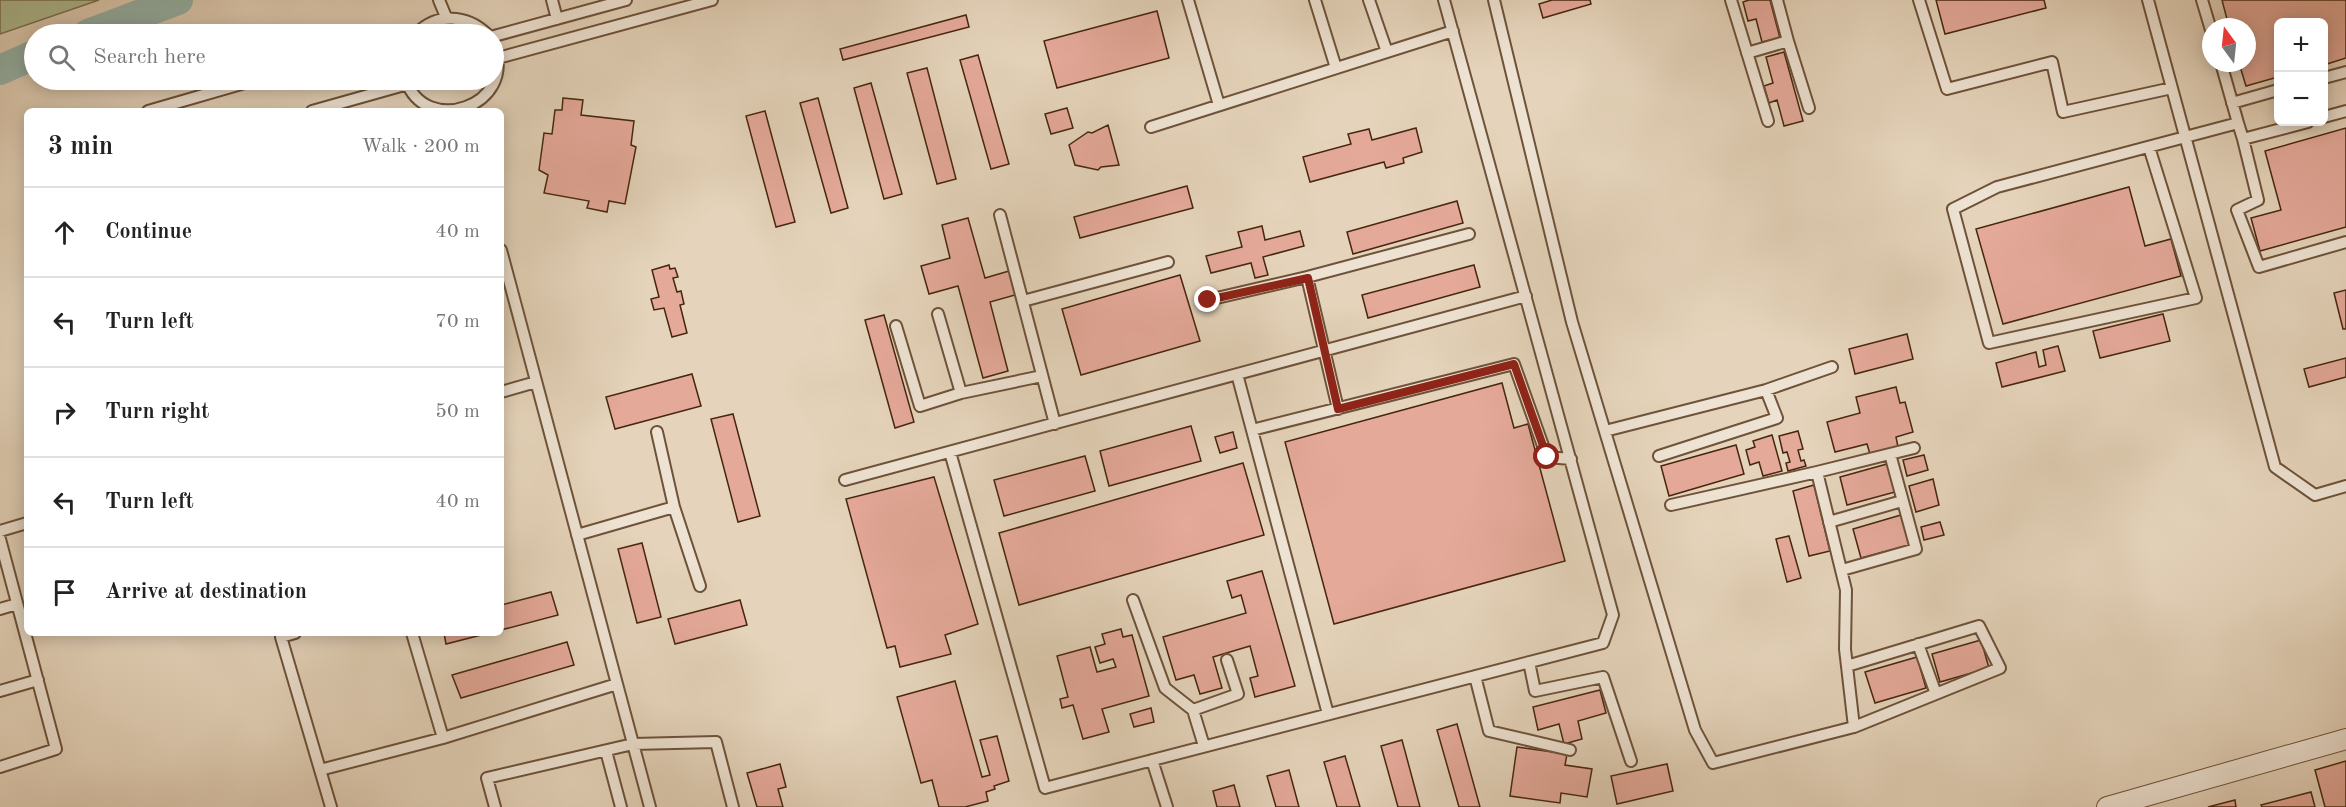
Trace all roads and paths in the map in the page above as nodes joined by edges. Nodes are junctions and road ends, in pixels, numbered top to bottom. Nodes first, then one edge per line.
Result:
1 (439, 0) edge
2 (552, 0) edge
3 (626, 0) edge
4 (712, 0) edge
5 (1188, 0) edge
6 (1315, 0) edge
7 (1369, 0) edge
8 (1444, 0) edge
9 (1494, 0) edge
10 (1731, 0) edge
11 (1777, 0) edge
12 (1919, 0) edge
13 (2148, 0) edge
14 (2202, 0) edge
15 (446, 17) junction
16 (557, 18) junction
17 (2207, 18) edge
18 (428, 24) edge
19 (475, 24) edge
20 (1453, 31) junction
21 (504, 33) edge
22 (1788, 41) junction
23 (504, 50) edge
24 (1387, 52) junction
25 (1747, 53) junction
26 (1336, 68) junction
27 (2223, 72) edge
28 (2346, 72) edge
29 (2328, 77) edge
30 (2172, 88) junction
31 (220, 90) edge
32 (381, 90) edge
33 (412, 90) edge
34 (488, 90) edge
35 (2274, 91) edge
36 (2232, 103) junction
37 (1219, 105) junction
38 (158, 108) edge
39 (322, 108) edge
40 (435, 108) edge
41 (467, 108) edge
42 (1809, 108) dead end
43 (2346, 111) edge
44 (2328, 116) edge
45 (1768, 121) dead end
46 (2238, 123) junction
47 (2293, 126) edge
48 (1151, 127) dead end
49 (2185, 138) junction
50 (2243, 139) junction
51 (2149, 147) junction
52 (1000, 215) dead end
53 (1469, 234) dead end
54 (2346, 242) edge
55 (504, 261) edge
56 (1168, 262) dead end
57 (1308, 278) junction
58 (1526, 296) junction
59 (1208, 300) dead end
60 (1023, 301) junction
61 (938, 314) dead end
62 (896, 326) dead end
63 (1324, 350) junction
64 (1832, 367) dead end
65 (1237, 374) junction
66 (1042, 376) junction
67 (536, 382) junction
68 (1766, 390) junction
69 (504, 391) edge
70 (961, 393) junction
71 (1338, 409) junction
72 (1055, 424) junction
73 (1252, 430) junction
74 (1605, 431) junction
75 (657, 432) dead end
76 (1914, 448) dead end
77 (950, 452) junction
78 (1890, 454) junction
79 (1659, 456) dead end
80 (1570, 459) junction
81 (1817, 472) junction
82 (845, 480) dead end
83 (2346, 486) edge
84 (1902, 501) junction
85 (1671, 505) dead end
86 (674, 507) junction
87 (1829, 522) junction
88 (24, 524) edge
89 (0, 531) edge
90 (577, 535) junction
91 (0, 539) edge
92 (1842, 570) junction
93 (700, 586) dead end
94 (1133, 600) dead end
95 (17, 604) junction
96 (0, 609) edge
97 (24, 630) edge
98 (26, 636) edge
99 (284, 636) edge
100 (413, 636) edge
101 (1918, 645) junction
102 (1227, 660) dead end
103 (1528, 662) junction
104 (1847, 666) junction
105 (1475, 676) junction
106 (38, 681) junction
107 (617, 684) junction
108 (0, 691) edge
109 (1936, 694) junction
110 (1193, 710) junction
111 (1328, 714) junction
112 (1854, 727) junction
113 (442, 738) junction
114 (2346, 739) edge
115 (633, 744) junction
116 (1204, 747) junction
117 (1570, 750) dead end
118 (606, 751) junction
119 (1152, 760) junction
120 (1631, 761) dead end
121 (0, 767) edge
122 (320, 770) junction
123 (331, 807) edge
124 (495, 807) edge
125 (621, 807) edge
126 (650, 807) edge
127 (733, 807) edge
128 (1167, 807) edge
129 (2107, 807) edge

1 - 15 lane
2 - 16 lane
3 - 16 lane
4 - 23 lane
5 - 37 lane
6 - 26 lane
7 - 24 lane
8 - 20 lane
9 - 74 lane
10 - 25 lane
11 - 22 lane
12 - 30 lane
13 - 30 lane
14 - 17 lane
15 - 18 lane
15 - 19 lane
16 - 21 lane
20 - 24 lane
20 - 58 lane
22 - 25 lane
22 - 42 lane
24 - 26 lane
25 - 45 lane
26 - 37 lane
27 - 36 lane
28 - 29 lane
30 - 49 lane
31 - 38 lane
32 - 39 lane
33 - 40 lane
34 - 41 lane
35 - 36 lane
36 - 46 lane
37 - 48 lane
43 - 44 lane
46 - 49 lane
46 - 50 lane
47 - 50 lane
49 - 51 lane
49 - 83 lane
50 - 54 lane
51 - 51 lane
52 - 60 lane
53 - 57 lane
55 - 67 lane
56 - 60 lane
57 - 59 lane
57 - 63 lane
58 - 63 lane
58 - 80 lane
60 - 66 lane
61 - 70 lane
62 - 70 lane
63 - 65 lane
63 - 71 lane
64 - 68 lane
65 - 72 lane
65 - 73 lane
66 - 70 lane
66 - 72 lane
67 - 69 lane
67 - 90 lane
68 - 74 lane
68 - 79 lane
71 - 73 lane
71 - 80 lane
72 - 77 lane
73 - 111 lane
74 - 112 lane
75 - 86 lane
76 - 78 lane
77 - 82 lane
77 - 119 lane
78 - 81 lane
78 - 84 lane
80 - 103 lane
81 - 85 lane
81 - 87 lane
84 - 87 lane
84 - 92 lane
86 - 90 lane
86 - 93 lane
87 - 92 lane
88 - 89 lane
90 - 107 lane
91 - 95 lane
92 - 104 lane
94 - 110 lane
95 - 96 lane
95 - 97 lane
98 - 106 lane
99 - 122 lane
100 - 113 lane
101 - 104 lane
101 - 109 lane
101 - 109 lane
102 - 110 lane
103 - 105 lane
103 - 120 lane
104 - 112 lane
105 - 111 lane
105 - 117 lane
106 - 108 lane
106 - 121 lane
107 - 113 lane
107 - 115 lane
109 - 112 lane
110 - 116 lane
111 - 116 lane
113 - 122 lane
114 - 129 street
115 - 118 lane
115 - 126 lane
115 - 127 lane
116 - 119 lane
118 - 124 lane
118 - 125 lane
119 - 128 lane
122 - 123 lane

